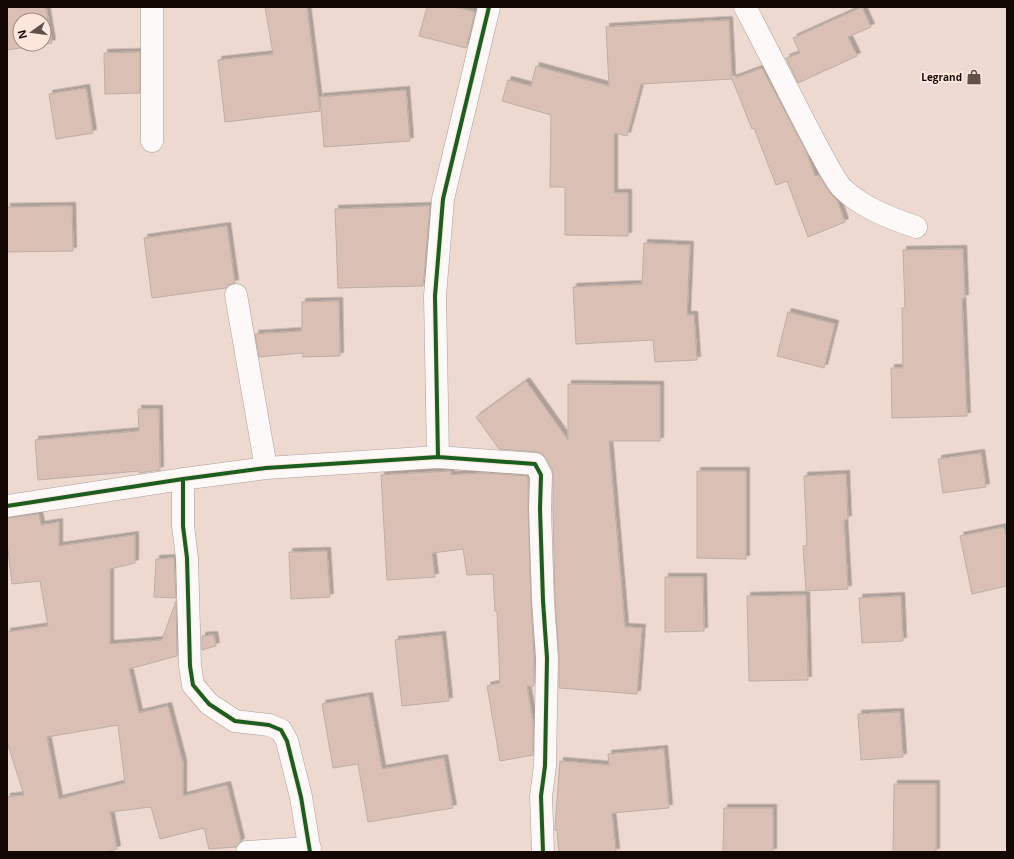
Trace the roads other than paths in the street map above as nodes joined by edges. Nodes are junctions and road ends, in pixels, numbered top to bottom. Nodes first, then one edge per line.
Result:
1 (152, 7) edge
2 (489, 7) edge
3 (745, 7) edge
4 (152, 141) dead end
5 (916, 226) dead end
6 (236, 295) dead end
7 (438, 458) junction
8 (266, 468) junction
9 (183, 479) junction
10 (7, 506) edge
11 (310, 850) edge
12 (247, 852) edge
13 (544, 852) edge

1 - 4 street
2 - 7 street
3 - 5 street
6 - 8 street
7 - 8 street
7 - 13 street
8 - 9 street
9 - 10 street
9 - 11 street
11 - 12 street

